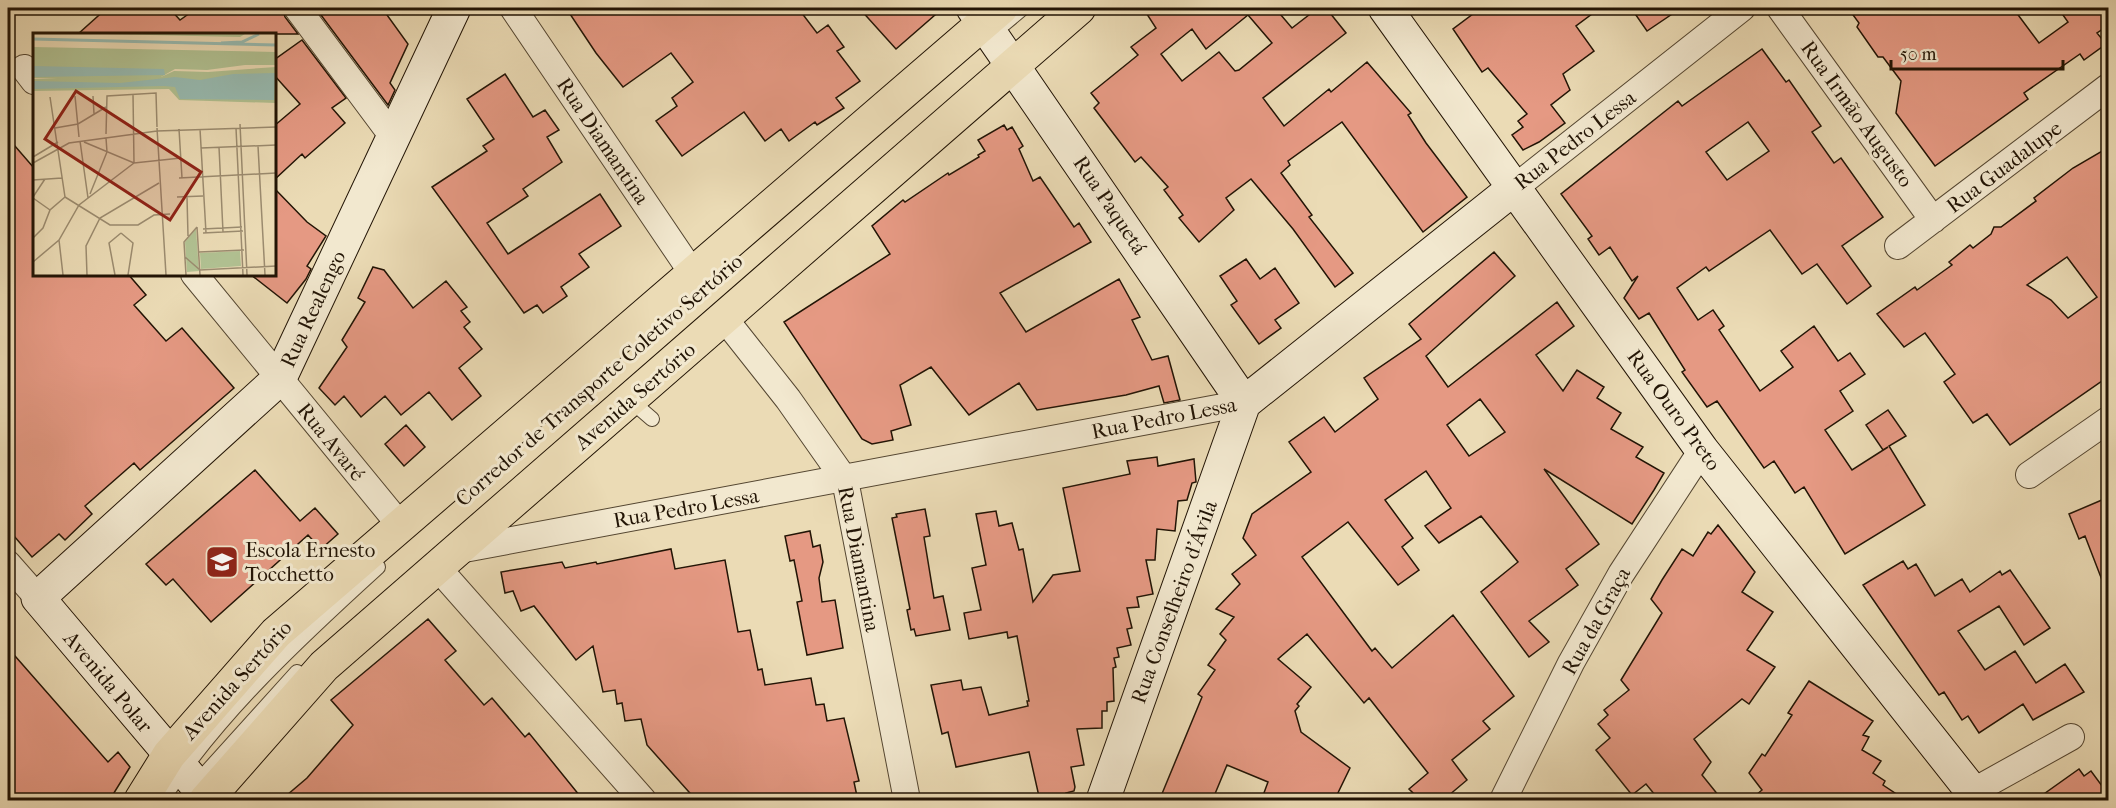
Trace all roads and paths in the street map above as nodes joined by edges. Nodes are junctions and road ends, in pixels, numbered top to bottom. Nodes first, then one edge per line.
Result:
1 (297, 8) edge
2 (454, 8) edge
3 (513, 8) edge
4 (1023, 8) edge
5 (1058, 8) edge
6 (1079, 8) edge
7 (1385, 8) edge
8 (1742, 8) edge
9 (1780, 8) edge
10 (1041, 22) dead end
11 (998, 36) edge
12 (2109, 87) edge
13 (922, 95) dead end
14 (944, 106) dead end
15 (393, 137) junction
16 (1513, 189) junction
17 (1933, 220) junction
18 (1898, 246) dead end
19 (196, 276) edge
20 (698, 280) junction
21 (720, 312) junction
22 (280, 378) junction
23 (1245, 403) junction
24 (2109, 420) edge
25 (1702, 450) junction
26 (2029, 476) dead end
27 (845, 480) junction
28 (405, 531) junction
29 (441, 558) junction
30 (384, 561) dead end
31 (8, 564) edge
32 (38, 598) junction
33 (2071, 737) dead end
34 (193, 787) edge
35 (1972, 798) edge
36 (141, 801) edge
37 (162, 801) edge
38 (643, 801) edge
39 (907, 801) edge
40 (1103, 801) edge
41 (1503, 801) edge

1 - 15 street
2 - 15 street, Rua Realengo
3 - 20 street, Rua Diamantina
4 - 11 lane
5 - 10 lane
6 - 11 main road, Avenida Sertório
7 - 16 street, Rua Ouro Preto
8 - 16 street, Rua Pedro Lessa
9 - 17 street, Rua Irmão Augusto
11 - 13 lane
11 - 20 main road, Avenida Sertório
11 - 21 main road, Avenida Sertório
11 - 23 street, Rua Paquetá
12 - 17 street, Rua Guadalupe
14 - 21 lane, Corredor de Transporte Coletivo Sertório
15 - 22 street, Rua Realengo
16 - 23 street, Rua Pedro Lessa
16 - 25 street, Rua Ouro Preto
17 - 18 street, Rua Guadalupe
19 - 22 street, Rua Avaré
20 - 28 main road, Avenida Sertório
21 - 27 street, Rua Diamantina
21 - 29 lane, Corredor de Transporte Coletivo Sertório
21 - 29 main road, Avenida Sertório
22 - 28 street, Rua Avaré
22 - 32 street, Rua Realengo
23 - 27 street, Rua Pedro Lessa
23 - 40 street, Rua Conselheiro d'Ávila
24 - 26 street
25 - 35 street, Rua Ouro Preto
25 - 41 street, Rua da Graça
27 - 29 street, Rua Pedro Lessa
27 - 39 street, Rua Diamantina
28 - 34 main road, Avenida Sertório
29 - 34 main road, Avenida Sertório
29 - 34 lane, Corredor de Transporte Coletivo Sertório
29 - 38 street
30 - 34 lane, Corredor de Transporte Coletivo Sertório
31 - 32 street, Avenida Polar
32 - 34 street, Avenida Polar
33 - 35 street
34 - 36 main road, Avenida Sertório
34 - 37 lane, Corredor de Transporte Coletivo Sertório

